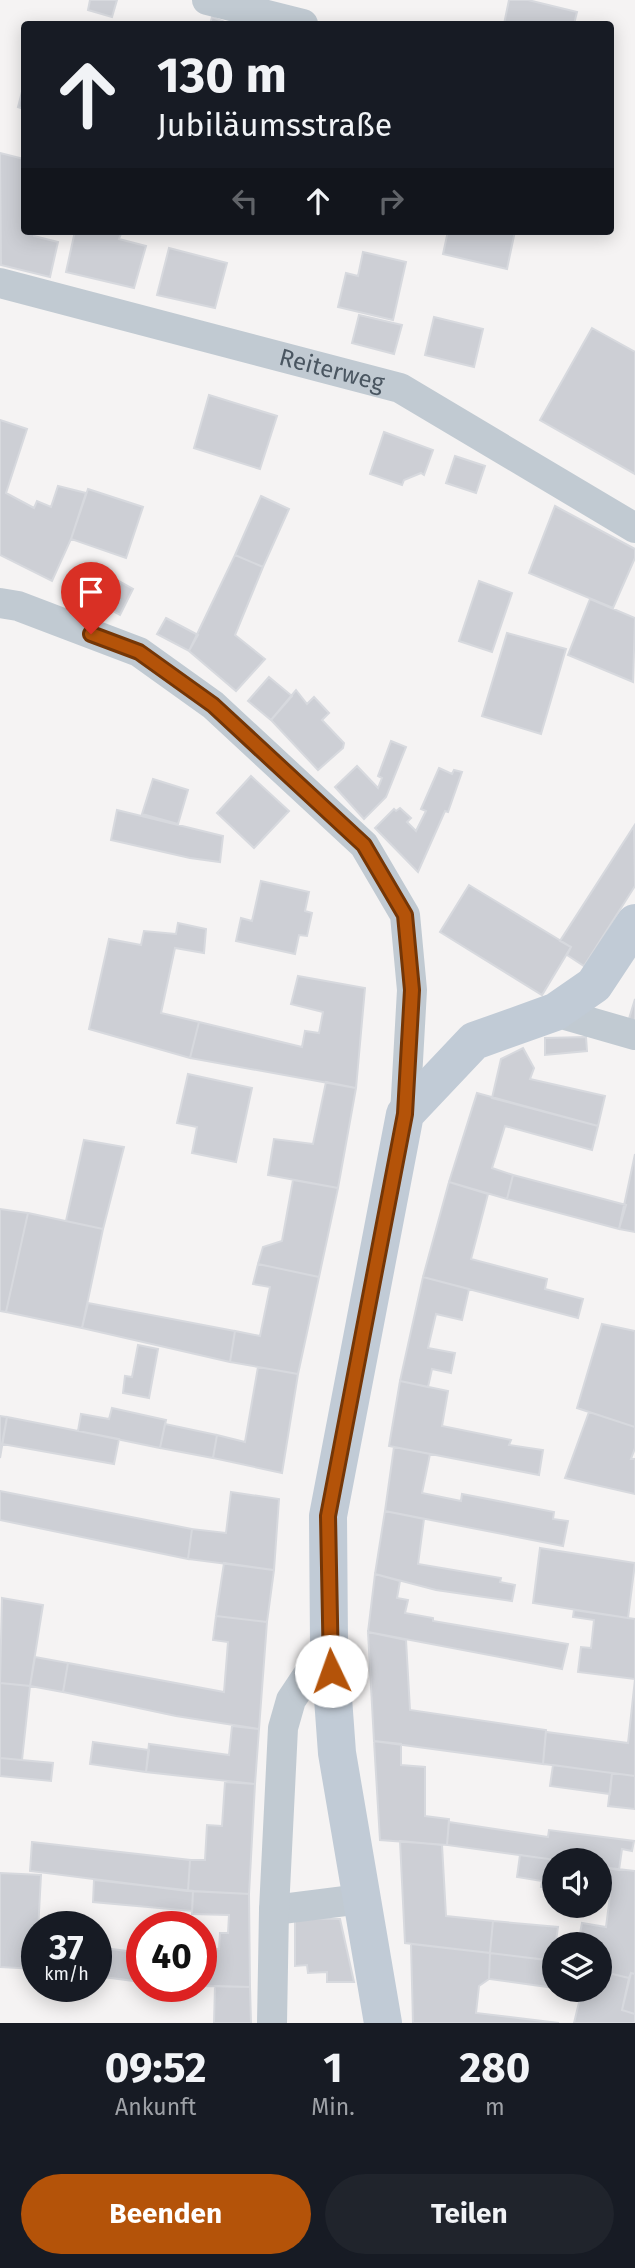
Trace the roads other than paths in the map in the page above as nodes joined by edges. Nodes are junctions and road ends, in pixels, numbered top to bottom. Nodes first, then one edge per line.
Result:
1 (207, 0) edge
2 (291, 21) edge
3 (0, 283) edge
4 (635, 528) edge
5 (0, 603) edge
6 (635, 923) edge
7 (555, 1012) junction
8 (635, 1035) edge
9 (405, 1114) junction
10 (329, 1643) junction
11 (361, 1899) junction
12 (274, 1910) junction
13 (272, 2023) edge
14 (383, 2023) edge

1 - 2 street
3 - 4 street, Reiterweg
5 - 9 street
6 - 7 street
7 - 8 street
7 - 9 street
9 - 10 street
10 - 11 street
10 - 12 street
11 - 12 street
11 - 14 street
12 - 13 street

